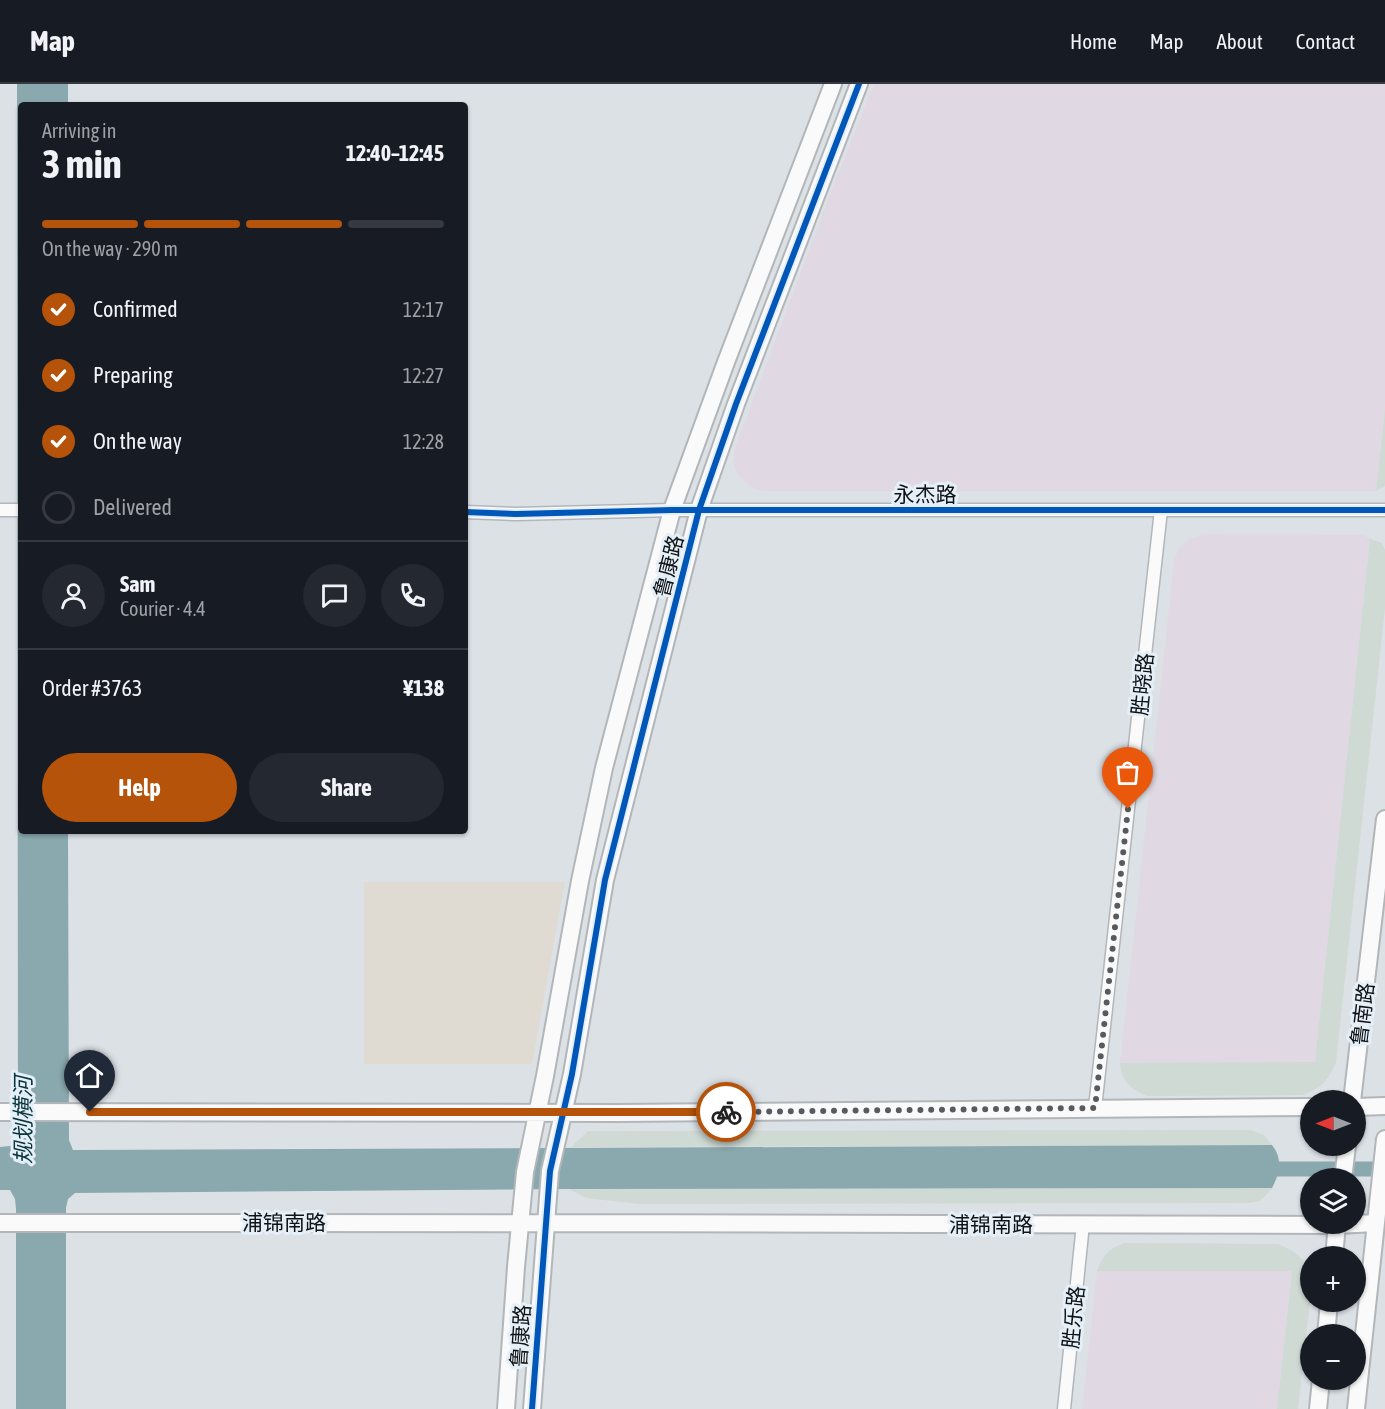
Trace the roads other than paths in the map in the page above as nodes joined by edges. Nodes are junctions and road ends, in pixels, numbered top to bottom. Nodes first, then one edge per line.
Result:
1 (833, 84) edge
2 (859, 84) edge
3 (672, 510) junction
4 (699, 510) junction
5 (1161, 510) junction
6 (1385, 510) edge
7 (468, 512) edge
8 (1385, 819) edge
9 (1353, 1090) edge
10 (1385, 1106) edge
11 (1300, 1107) edge
12 (1366, 1107) edge
13 (1095, 1108) junction
14 (0, 1112) edge
15 (538, 1112) junction
16 (563, 1112) junction
17 (1385, 1140) edge
18 (0, 1222) edge
19 (520, 1222) junction
20 (546, 1223) junction
21 (1366, 1223) edge
22 (1375, 1223) junction
23 (1083, 1224) junction
24 (1300, 1225) edge
25 (1320, 1390) edge
26 (506, 1409) edge
27 (532, 1409) edge
28 (1064, 1409) edge
29 (1318, 1409) edge
30 (1356, 1409) edge

1 - 3 main road, 鲁康路
2 - 4 main road, 鲁康路
3 - 4 street, 永杰路
3 - 7 street, 永杰路
3 - 15 main road, 鲁康路
4 - 5 street, 永杰路
4 - 16 main road, 鲁康路
5 - 6 street, 永杰路
5 - 13 street, 胜晓路
8 - 9 main road, 鲁南路
10 - 12 main road
11 - 13 main road
13 - 16 main road
14 - 15 main road
15 - 16 main road
15 - 19 main road, 鲁康路
16 - 20 main road, 鲁康路
17 - 22 main road
18 - 19 main road, 浦锦南路
19 - 20 main road, 浦锦南路
19 - 26 main road, 鲁康路
20 - 23 main road, 浦锦南路
20 - 27 main road, 鲁康路
21 - 22 main road, 浦锦南路
22 - 30 main road
23 - 24 main road, 浦锦南路
23 - 28 street, 胜乐路
25 - 29 main road

